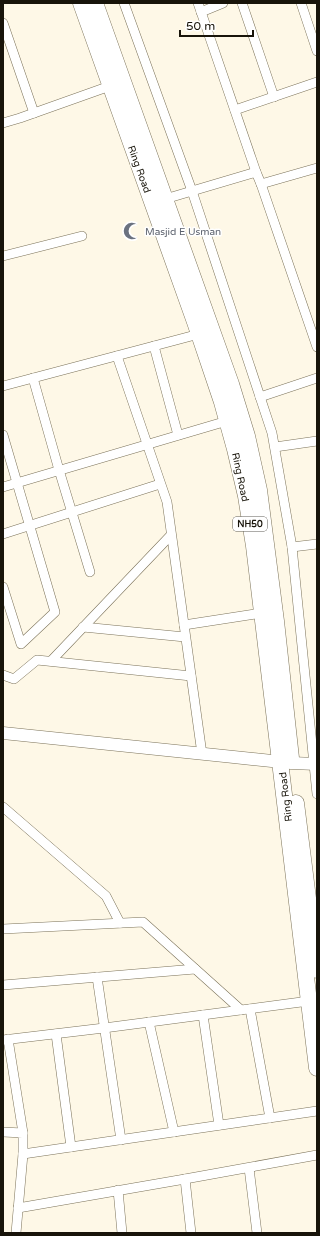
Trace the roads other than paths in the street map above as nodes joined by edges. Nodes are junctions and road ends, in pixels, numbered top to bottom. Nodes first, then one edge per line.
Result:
1 (124, 3) edge
2 (223, 3) edge
3 (242, 3) edge
4 (301, 3) edge
5 (87, 4) edge
6 (200, 7) edge
7 (3, 23) edge
8 (317, 51) edge
9 (317, 82) edge
10 (110, 86) junction
11 (274, 97) junction
12 (235, 110) junction
13 (34, 113) junction
14 (3, 123) edge
15 (317, 168) edge
16 (256, 172) junction
17 (261, 184) junction
18 (192, 191) junction
19 (164, 199) junction
20 (82, 236) dead end
21 (3, 256) edge
22 (199, 334) junction
23 (154, 346) junction
24 (317, 347) edge
25 (117, 356) junction
26 (33, 378) junction
27 (317, 378) edge
28 (3, 386) edge
29 (260, 397) junction
30 (227, 421) junction
31 (3, 435) edge
32 (178, 435) junction
33 (317, 441) edge
34 (147, 444) junction
35 (275, 447) junction
36 (59, 470) junction
37 (18, 482) junction
38 (160, 484) junction
39 (3, 487) edge
40 (72, 512) junction
41 (30, 526) junction
42 (3, 534) edge
43 (171, 535) junction
44 (317, 544) edge
45 (292, 546) junction
46 (90, 572) dead end
47 (3, 587) edge
48 (262, 613) junction
49 (184, 625) junction
50 (83, 627) junction
51 (185, 637) junction
52 (51, 661) junction
53 (3, 675) edge
54 (191, 676) junction
55 (3, 733) edge
56 (202, 754) junction
57 (286, 762) junction
58 (315, 764) edge
59 (317, 794) edge
60 (3, 807) edge
61 (120, 923) junction
62 (3, 929) edge
63 (194, 969) junction
64 (317, 970) edge
65 (97, 977) junction
66 (3, 985) edge
67 (309, 1001) junction
68 (245, 1009) junction
69 (203, 1015) junction
70 (150, 1022) junction
71 (104, 1028) junction
72 (56, 1034) junction
73 (6, 1039) edge
74 (317, 1068) edge
75 (317, 1111) edge
76 (270, 1118) junction
77 (219, 1126) junction
78 (3, 1132) edge
79 (174, 1132) junction
80 (23, 1133) junction
81 (121, 1140) junction
82 (71, 1147) junction
83 (22, 1154) junction
84 (317, 1155) edge
85 (249, 1168) junction
86 (185, 1179) junction
87 (118, 1190) junction
88 (18, 1208) junction
89 (16, 1233) edge
90 (122, 1233) edge
91 (191, 1233) edge
92 (257, 1233) edge

1 - 18 street
2 - 6 street
3 - 11 street
4 - 8 street
5 - 10 highway, Ring Road / NH50
5 - 19 highway, Ring Road / NH50
6 - 12 street
7 - 13 street
9 - 11 street
10 - 13 street
10 - 22 highway, Ring Road / NH50
11 - 12 street
12 - 16 street
13 - 14 street
15 - 17 street
16 - 17 street
16 - 18 street
17 - 24 street
18 - 19 street
18 - 29 street
19 - 57 highway, Ring Road / NH50
20 - 21 street
22 - 23 street
22 - 30 highway, Ring Road / NH50
23 - 25 street
23 - 32 street
25 - 26 street
25 - 34 street
26 - 28 street
26 - 36 street
27 - 29 street
29 - 35 street
30 - 32 street
30 - 48 highway, Ring Road / NH50
31 - 37 street
32 - 34 street
33 - 35 street
34 - 36 street
34 - 38 street
35 - 45 street
36 - 37 street
36 - 40 street
37 - 39 street
37 - 41 street
38 - 40 street
38 - 43 street
40 - 41 street
40 - 46 street
41 - 42 street
41 - 47 street
43 - 49 street
43 - 50 street
44 - 45 street
45 - 58 street
48 - 49 street
48 - 57 highway, Ring Road / NH50
49 - 51 street
50 - 51 street
50 - 52 street
51 - 54 street
52 - 53 street
52 - 54 street
54 - 56 street
55 - 56 street
56 - 57 street
57 - 58 street
57 - 64 highway, Ring Road / NH50
57 - 67 highway, Ring Road / NH50
58 - 59 street
60 - 61 street
61 - 62 street
61 - 63 street
63 - 65 street
63 - 68 street
65 - 66 street
65 - 71 street
67 - 68 street
67 - 74 highway, Ring Road / NH50
68 - 69 street
68 - 76 street
69 - 70 street
69 - 77 street
70 - 71 street
70 - 79 street
71 - 72 street
71 - 81 street
72 - 73 street
72 - 82 street
73 - 80 street
75 - 76 street
76 - 77 street
77 - 79 street
78 - 80 street
79 - 81 street
80 - 83 street
81 - 82 street
82 - 83 street
83 - 88 street
84 - 85 street
85 - 86 street
85 - 92 street
86 - 87 street
86 - 91 street
87 - 88 street
87 - 90 street
88 - 89 street

